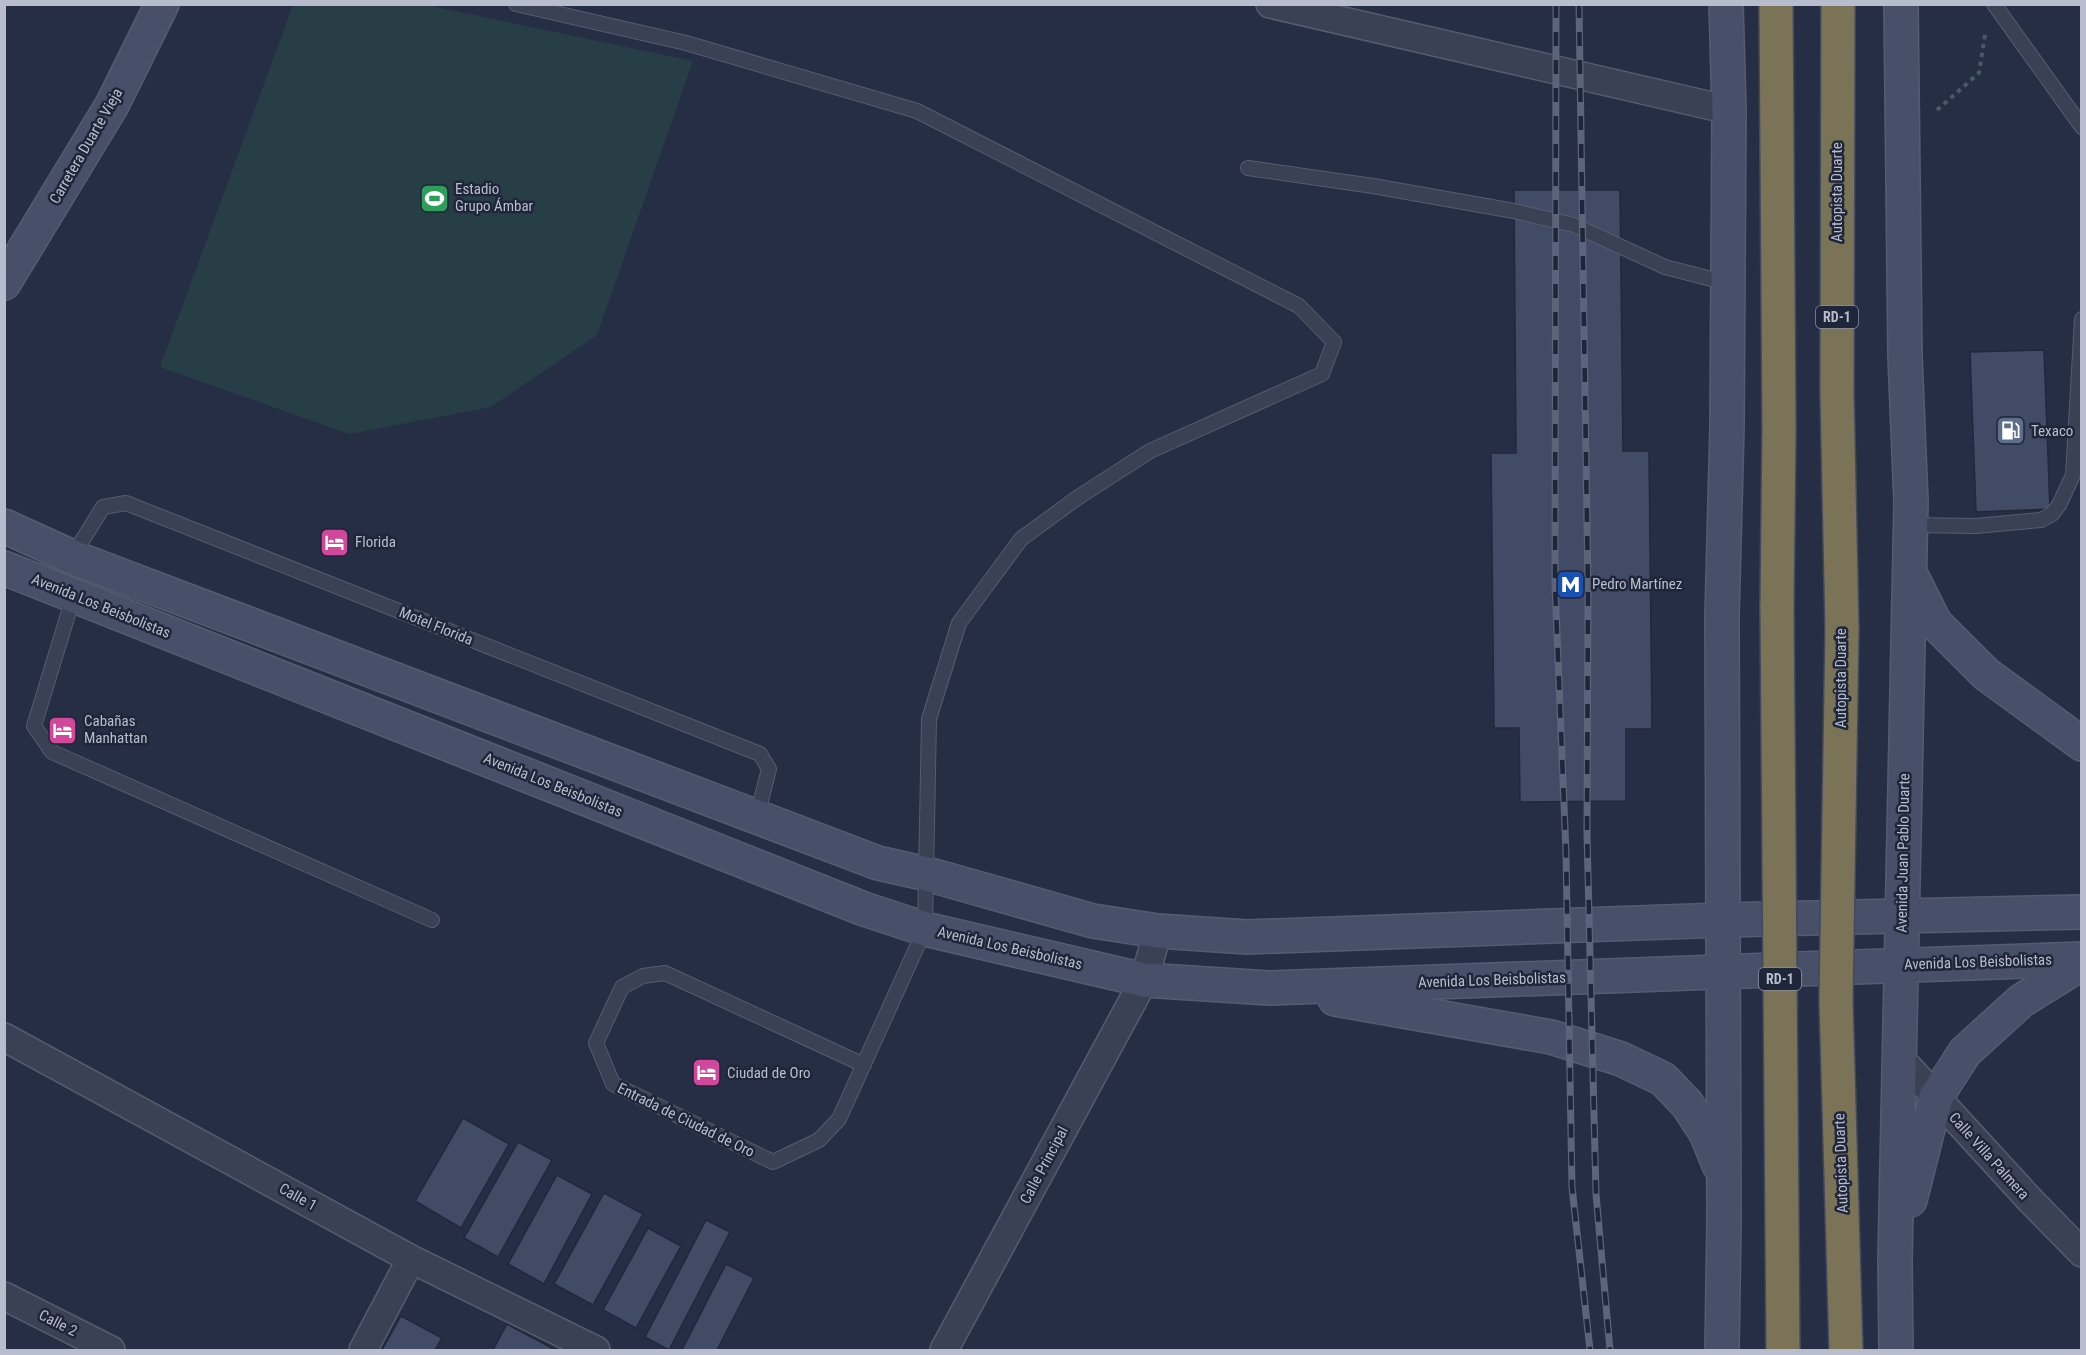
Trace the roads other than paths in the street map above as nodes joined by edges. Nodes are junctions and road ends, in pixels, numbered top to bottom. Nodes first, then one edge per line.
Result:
1 (162, 4) edge
2 (516, 4) edge
3 (1270, 4) edge
4 (1725, 4) edge
5 (1776, 4) edge
6 (1838, 4) edge
7 (1901, 4) edge
8 (1994, 4) edge
9 (2077, 109) edge
10 (1729, 110) junction
11 (2082, 126) edge
12 (1248, 168) dead end
13 (4, 283) edge
14 (1728, 284) junction
15 (2082, 319) edge
16 (1910, 525) junction
17 (4, 526) edge
18 (72, 557) junction
19 (4, 568) edge
20 (1909, 570) junction
21 (74, 595) junction
22 (2082, 744) edge
23 (758, 816) junction
24 (927, 874) junction
25 (2082, 912) edge
26 (1902, 915) junction
27 (432, 920) dead end
28 (1723, 920) junction
29 (925, 929) junction
30 (1158, 931) junction
31 (2082, 959) edge
32 (2082, 963) edge
33 (1901, 964) junction
34 (1723, 972) junction
35 (1144, 980) junction
36 (1269, 988) junction
37 (4, 1037) edge
38 (1899, 1057) junction
39 (864, 1065) junction
40 (1936, 1097) junction
41 (1724, 1178) junction
42 (2082, 1253) edge
43 (411, 1259) junction
44 (1895, 1260) junction
45 (4, 1296) edge
46 (111, 1350) edge
47 (363, 1350) edge
48 (596, 1350) edge
49 (944, 1350) edge
50 (1722, 1350) edge
51 (1783, 1350) edge
52 (1846, 1350) edge
53 (1896, 1350) edge

1 - 13 main road, Carretera Duarte Vieja
2 - 24 lane
3 - 10 street
4 - 10 main road
5 - 51 highway, RD-1, bridge
6 - 52 highway, Autopista Duarte / RD-1, bridge
7 - 16 main road
8 - 9 lane
9 - 11 lane
10 - 14 main road
12 - 14 lane
14 - 28 main road
15 - 16 lane
16 - 20 main road
17 - 18 main road
18 - 23 main road
18 - 23 lane, Motel Florida
19 - 21 main road, Avenida Los Beisbolistas
20 - 22 main road
20 - 26 main road, Avenida Juan Pablo Duarte
21 - 27 lane
21 - 29 main road, Avenida Los Beisbolistas
23 - 24 main road
24 - 29 lane
24 - 30 main road
25 - 26 main road
26 - 28 main road
26 - 33 main road, Avenida Juan Pablo Duarte
28 - 30 main road
28 - 34 main road
29 - 35 main road, Avenida Los Beisbolistas
29 - 39 lane, Entrada de Ciudad de Oro
30 - 35 street, Calle Principal
31 - 33 main road, Avenida Los Beisbolistas
32 - 40 main road
33 - 34 main road, Avenida Los Beisbolistas
33 - 38 main road, Avenida Juan Pablo Duarte
34 - 36 main road, Avenida Los Beisbolistas
34 - 41 main road
35 - 36 main road, Avenida Los Beisbolistas
35 - 49 street, Calle Principal
36 - 41 main road
37 - 43 street, Calle 1
38 - 40 street, Calle Villa Palmera
38 - 44 main road, Avenida Juan Pablo Duarte
39 - 39 lane, Entrada de Ciudad de Oro
40 - 42 street, Calle Villa Palmera
40 - 44 main road
41 - 50 main road
43 - 47 street
43 - 48 street, Calle 1
44 - 53 main road, Avenida Juan Pablo Duarte
45 - 46 street, Calle 2

